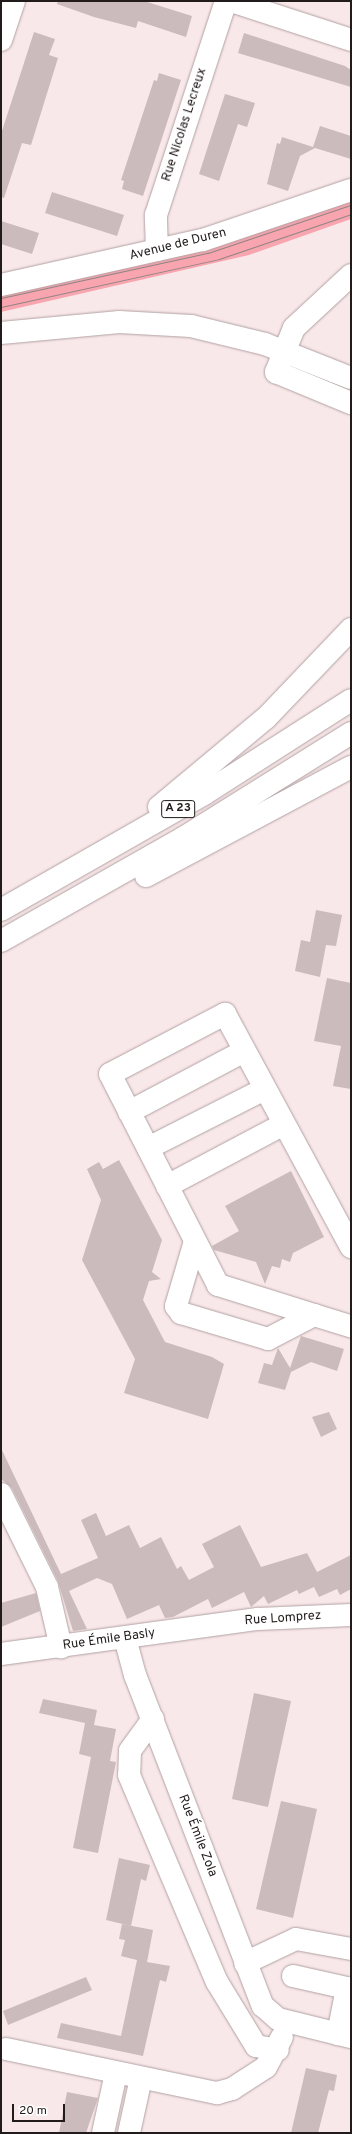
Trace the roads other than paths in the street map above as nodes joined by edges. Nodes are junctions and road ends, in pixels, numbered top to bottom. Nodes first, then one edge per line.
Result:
1 (14, 1) edge
2 (226, 1) edge
3 (231, 1) edge
4 (1, 40) edge
5 (351, 40) edge
6 (351, 190) edge
7 (157, 250) junction
8 (351, 275) edge
9 (1, 285) edge
10 (1, 332) edge
11 (284, 351) junction
12 (351, 378) edge
13 (351, 403) edge
14 (351, 629) edge
15 (351, 700) edge
16 (351, 733) edge
17 (351, 767) edge
18 (113, 847) junction
19 (1, 910) edge
20 (52, 913) junction
21 (1, 941) edge
22 (244, 1051) junction
23 (265, 1089) junction
24 (129, 1112) junction
25 (284, 1124) junction
26 (148, 1148) junction
27 (167, 1186) junction
28 (195, 1241) junction
29 (351, 1247) edge
30 (314, 1315) junction
31 (351, 1326) edge
32 (1, 1494) edge
33 (351, 1615) edge
34 (216, 1625) joint
35 (124, 1638) junction
36 (61, 1646) junction
37 (1, 1654) edge
38 (153, 1719) junction
39 (351, 1949) edge
40 (245, 1963) junction
41 (293, 1976) dead end
42 (286, 2022) junction
43 (344, 2035) edge
44 (6, 2049) dead end
45 (278, 2050) junction
46 (116, 2073) junction
47 (141, 2078) junction
48 (103, 2133) edge
49 (129, 2133) edge

1 - 4 main road
2 - 7 main road, Rue Nicolas Lecreux
3 - 5 main road
6 - 7 main road, Avenue de Duren
7 - 9 main road, Avenue de Duren
8 - 11 main road
10 - 11 main road
11 - 12 main road
11 - 13 main road
14 - 18 main road
15 - 18 main road, A 23
16 - 20 main road, A 23
17 - 20 main road
18 - 19 main road, A 23
20 - 21 main road, A 23
22 - 23 main road
22 - 24 main road
22 - 24 main road
23 - 25 main road
23 - 26 main road
24 - 26 main road
25 - 27 main road
25 - 29 main road
26 - 27 main road
27 - 28 main road
28 - 30 main road
28 - 30 main road
30 - 31 main road
32 - 36 main road
33 - 34 main road, Rue Lomprez
34 - 35 main road, Rue Émile Basly
35 - 36 main road, Rue Émile Basly
35 - 38 main road, Rue Émile Zola
36 - 37 main road, Rue Émile Basly
38 - 40 main road, Rue Émile Zola
38 - 45 main road
39 - 40 main road
40 - 42 main road, Rue Émile Zola
41 - 43 main road
42 - 43 main road, Rue Émile Zola
42 - 45 main road
44 - 46 main road
45 - 47 main road
46 - 47 main road
46 - 48 main road
47 - 49 main road

